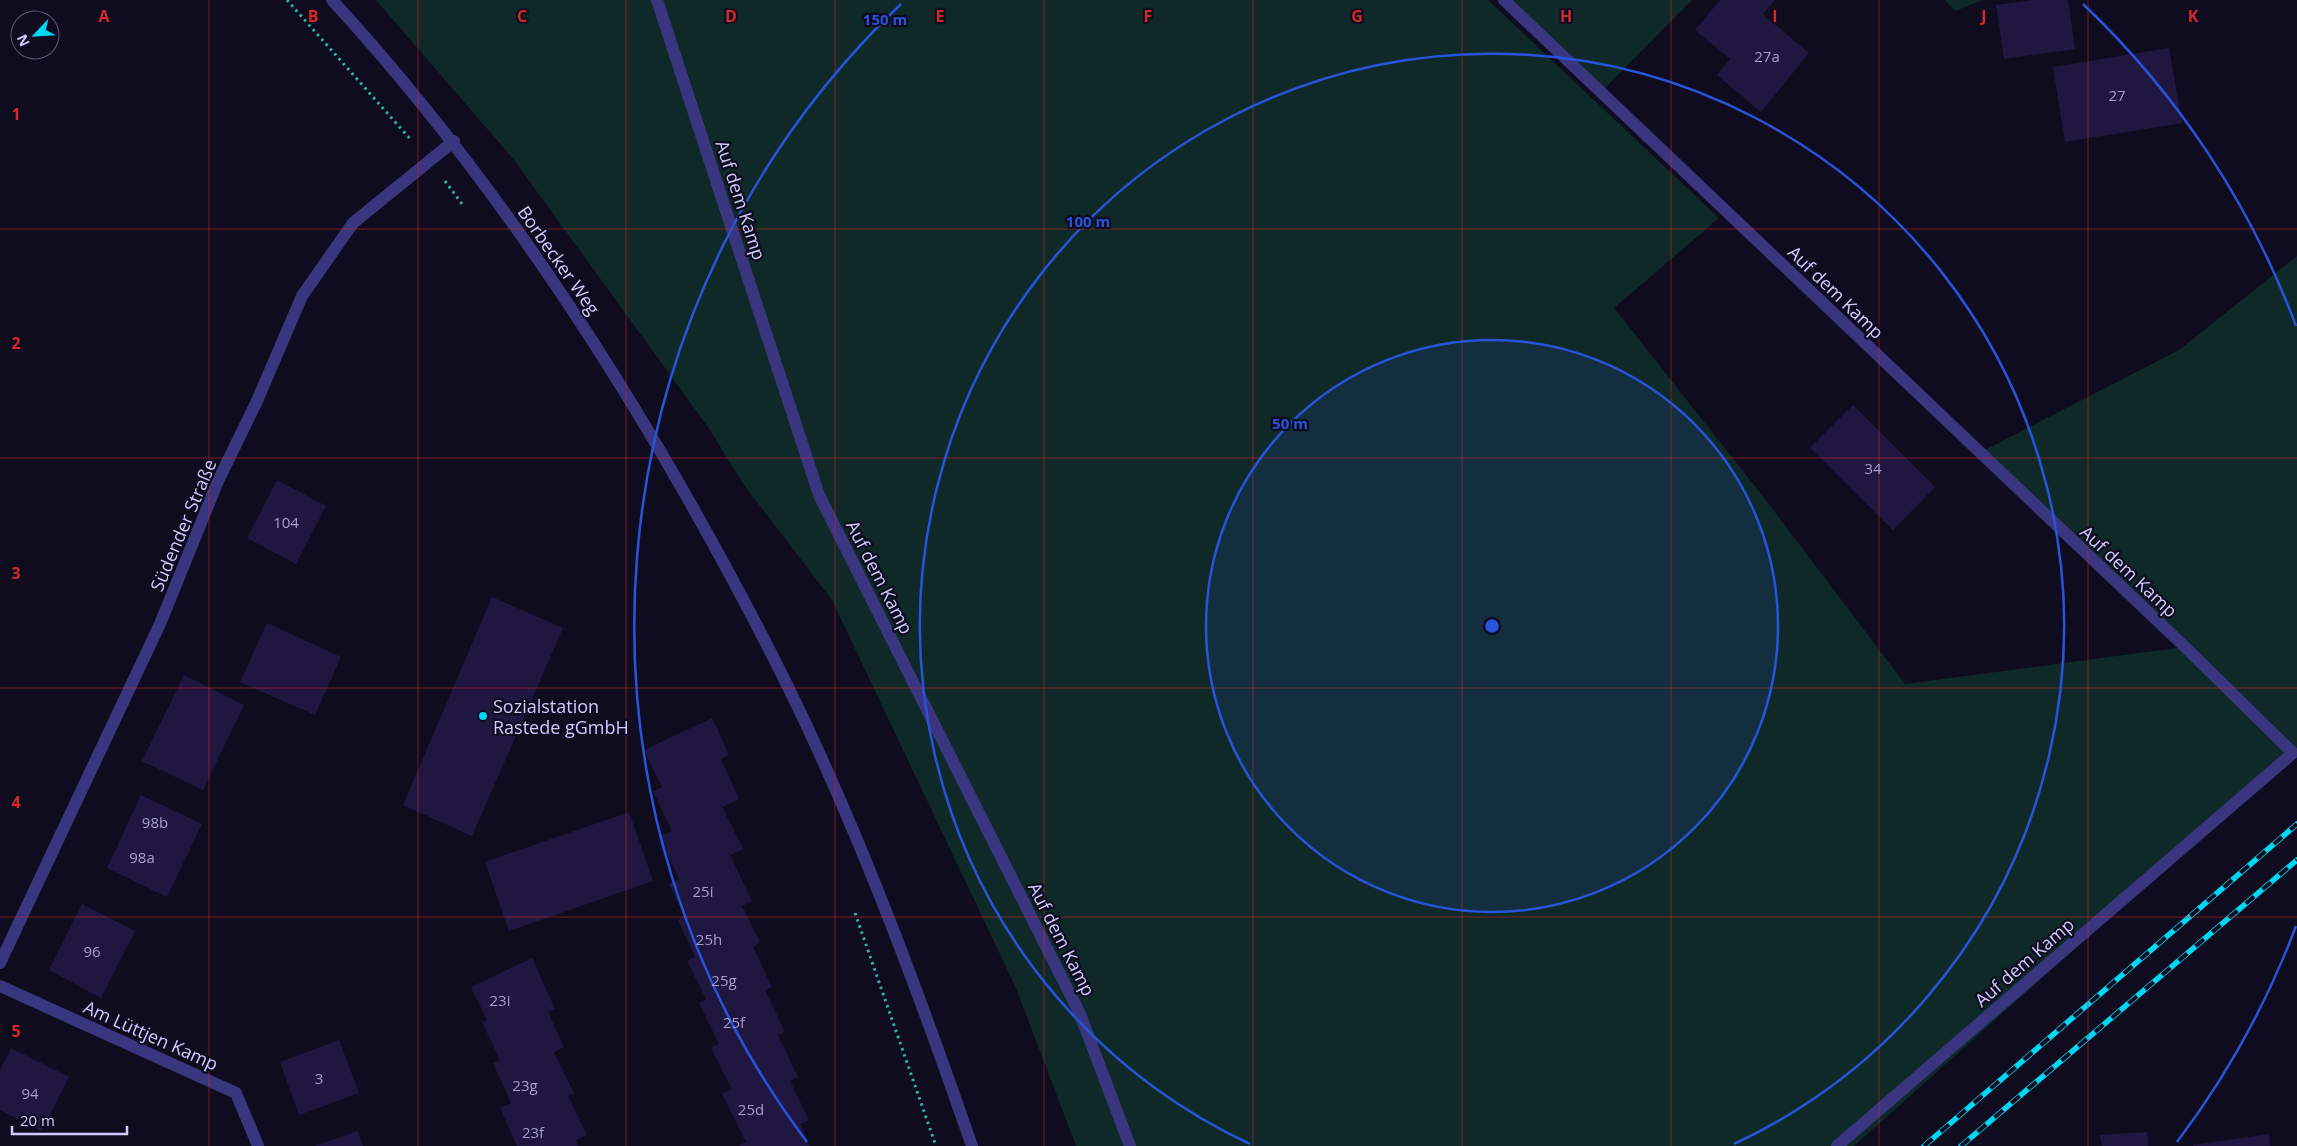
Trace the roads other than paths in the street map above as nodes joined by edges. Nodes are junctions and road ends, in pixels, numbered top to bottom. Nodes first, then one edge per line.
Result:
1 (332, 0) edge
2 (657, 0) edge
3 (1504, 0) edge
4 (454, 141) junction
5 (0, 963) edge
6 (0, 986) edge
7 (258, 1146) edge
8 (972, 1146) edge
9 (1130, 1146) edge
10 (1837, 1146) edge

1 - 4 street, Borbecker Weg
2 - 9 street, Auf dem Kamp
3 - 10 street, Auf dem Kamp
4 - 5 street, Südender Straße
4 - 8 street, Borbecker Weg
6 - 7 street, Am Lüttjen Kamp

